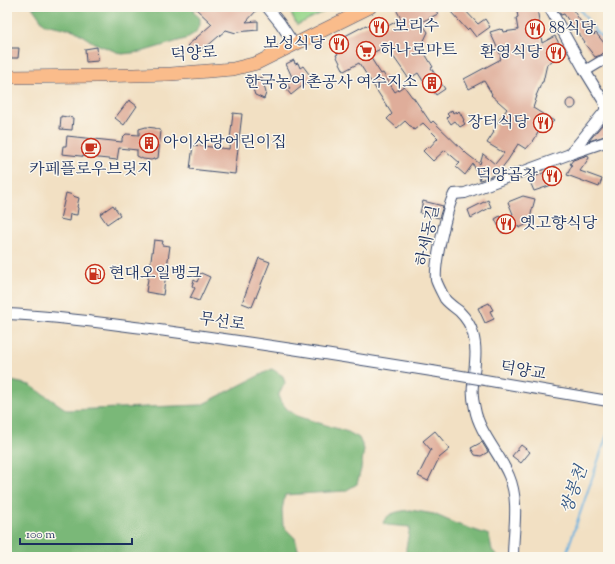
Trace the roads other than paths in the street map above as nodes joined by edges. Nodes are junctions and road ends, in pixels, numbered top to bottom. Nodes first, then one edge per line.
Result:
1 (267, 7) edge
2 (370, 7) edge
3 (549, 7) edge
4 (294, 44) junction
5 (608, 59) edge
6 (585, 71) junction
7 (7, 77) edge
8 (608, 141) edge
9 (570, 154) junction
10 (7, 314) edge
11 (432, 371) joint
12 (608, 401) edge
13 (513, 557) edge

1 - 4 street
2 - 4 main road, 덕양로
3 - 6 street
4 - 7 main road, 덕양로
5 - 6 street
6 - 9 street
8 - 9 street
9 - 13 street, 하세동길
10 - 11 street, 무선로
11 - 12 street, 덕양교, bridge

